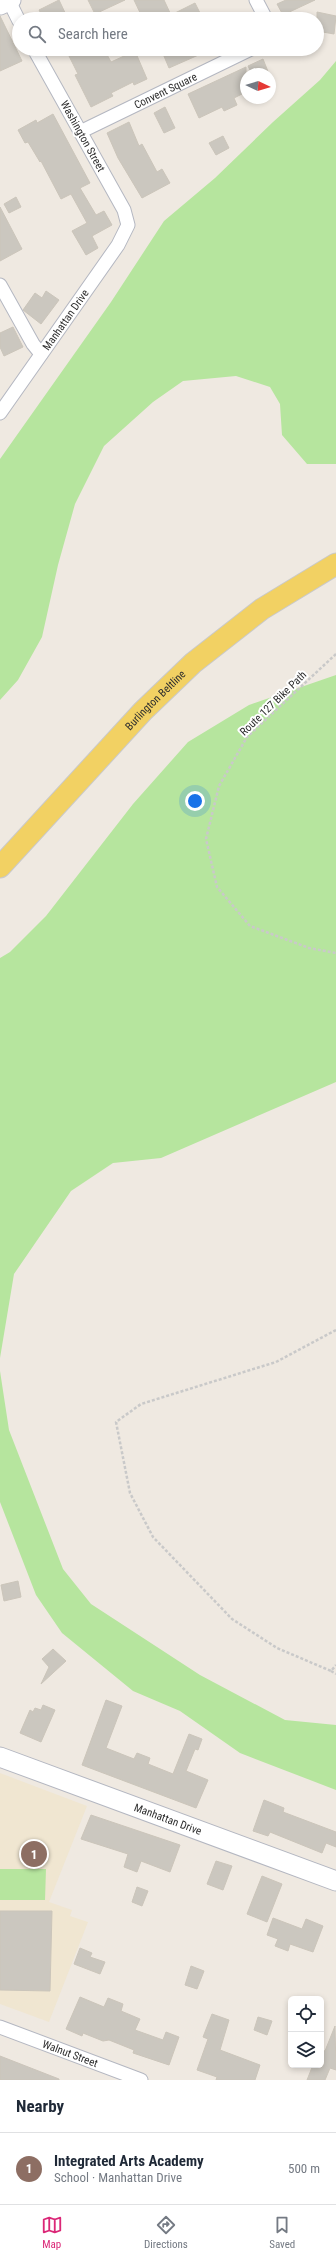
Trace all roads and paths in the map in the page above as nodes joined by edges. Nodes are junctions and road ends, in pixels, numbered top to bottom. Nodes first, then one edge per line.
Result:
1 (256, 0) edge
2 (7, 2) edge
3 (13, 12) edge
4 (262, 12) edge
5 (38, 56) edge
6 (237, 56) edge
7 (80, 132) junction
8 (128, 225) joint
9 (0, 285) edge
10 (41, 354) junction
11 (0, 413) edge
12 (336, 564) edge
13 (336, 654) edge
14 (0, 867) edge
15 (336, 954) edge
16 (336, 1330) edge
17 (336, 1665) edge
18 (331, 1671) junction
19 (336, 1674) edge
20 (0, 1757) edge
21 (336, 1881) edge
22 (0, 2026) edge
23 (141, 2080) edge

1 - 4 street
2 - 3 street
5 - 7 street, Washington Street
6 - 7 street, Convent Square
7 - 8 street, Washington Street
8 - 10 street, Manhattan Drive
9 - 10 street
10 - 11 street, Manhattan Drive
12 - 14 main road, Burlington Beltline
13 - 15 path, Route 127 Bike Path
16 - 18 path
17 - 18 path
18 - 19 path
20 - 21 street, Manhattan Drive
22 - 23 street, Walnut Street

